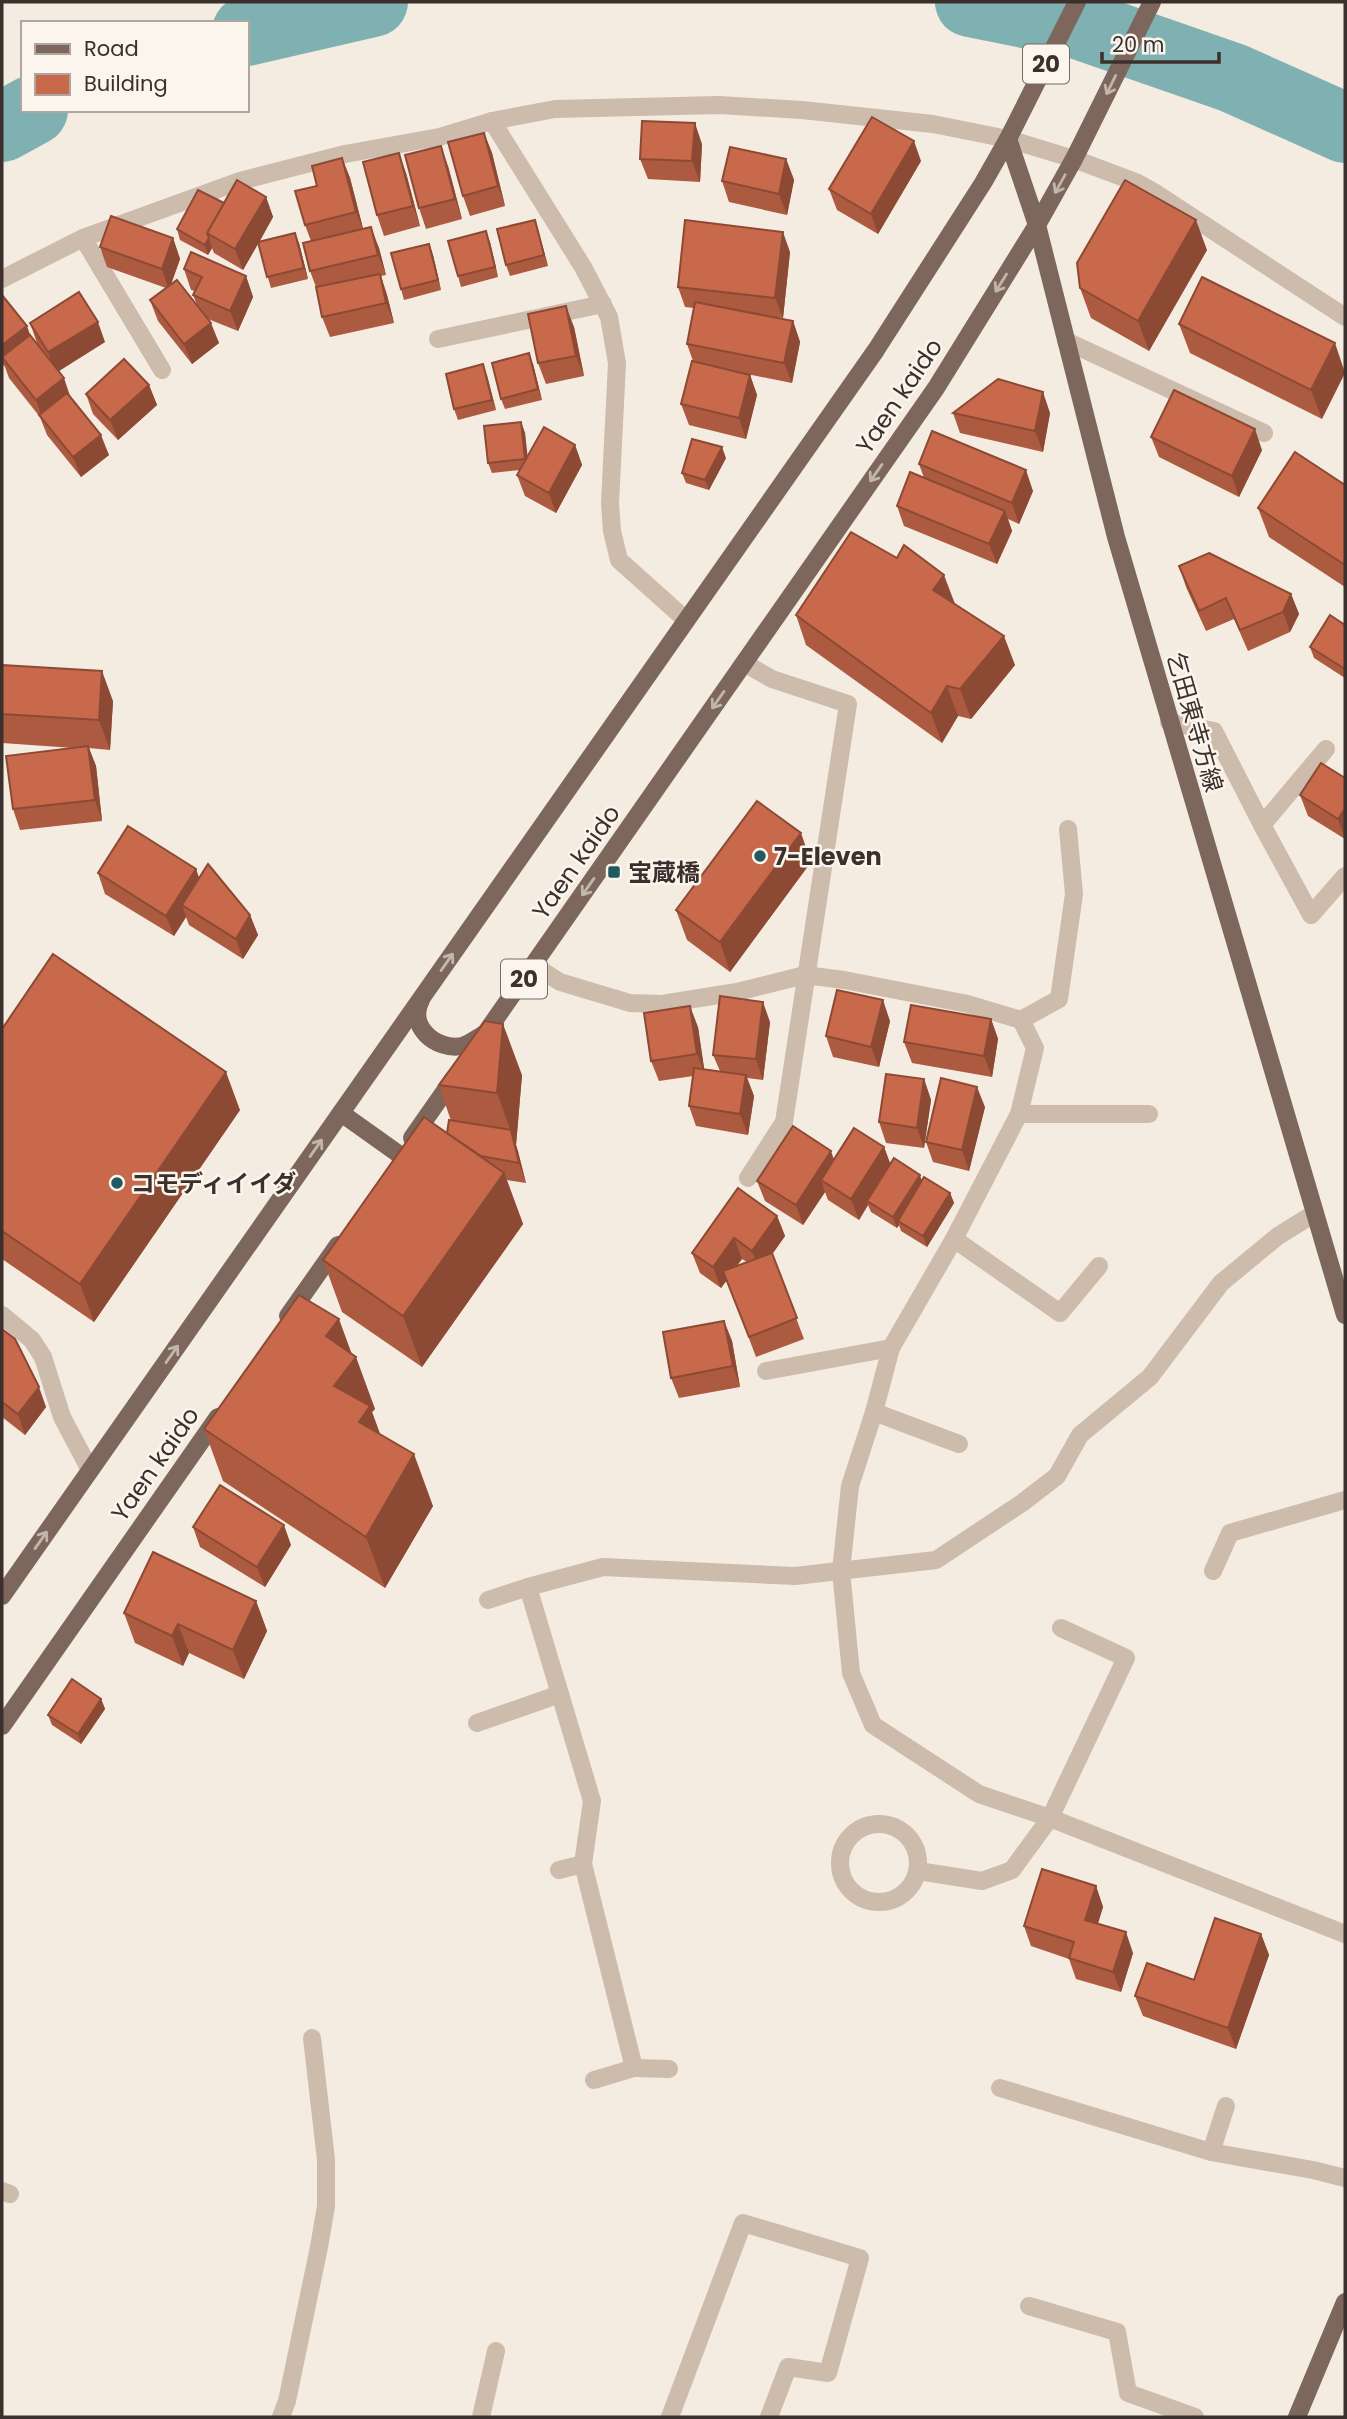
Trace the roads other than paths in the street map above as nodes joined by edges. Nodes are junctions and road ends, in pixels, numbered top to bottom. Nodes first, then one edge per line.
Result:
1 (1077, 2) edge
2 (1152, 2) edge
3 (492, 121) junction
4 (1011, 132) junction
5 (1074, 159) junction
6 (1037, 225) junction
7 (83, 238) junction
8 (2, 279) edge
9 (603, 304) junction
10 (1345, 317) edge
11 (438, 339) dead end
12 (1066, 341) junction
13 (162, 370) dead end
14 (1264, 433) dead end
15 (686, 620) junction
16 (744, 663) junction
17 (1169, 722) junction
18 (1326, 749) dead end
19 (1262, 825) junction
20 (1068, 829) dead end
21 (1345, 876) edge
22 (533, 965) junction
23 (805, 975) junction
24 (425, 994) junction
25 (1021, 1020) junction
26 (486, 1033) junction
27 (341, 1113) junction
28 (1019, 1114) junction
29 (1149, 1114) dead end
30 (748, 1178) dead end
31 (1315, 1213) junction
32 (347, 1231) edge
33 (954, 1239) junction
34 (1098, 1266) dead end
35 (2, 1315) edge
36 (1345, 1315) edge
37 (277, 1333) edge
38 (891, 1348) junction
39 (766, 1371) dead end
40 (229, 1400) edge
41 (874, 1412) junction
42 (959, 1444) dead end
43 (90, 1470) junction
44 (1345, 1500) edge
45 (841, 1571) junction
46 (1213, 1571) dead end
47 (528, 1587) junction
48 (2, 1596) edge
49 (488, 1600) dead end
50 (1061, 1629) dead end
51 (560, 1695) junction
52 (477, 1723) dead end
53 (2, 1726) edge
54 (1050, 1818) junction
55 (583, 1864) junction
56 (559, 1870) dead end
57 (918, 1871) junction
58 (1345, 1934) edge
59 (312, 2038) dead end
60 (634, 2068) junction
61 (670, 2069) dead end
62 (594, 2080) dead end
63 (1000, 2088) dead end
64 (1226, 2106) dead end
65 (1211, 2152) junction
66 (1345, 2178) edge
67 (1345, 2302) edge
68 (1029, 2306) dead end
69 (496, 2351) dead end
70 (281, 2417) edge
71 (481, 2417) edge
72 (670, 2417) edge
73 (769, 2417) edge
74 (1195, 2417) edge
75 (1297, 2417) edge

1 - 4 main road, Yaen kaido / 20
2 -> 5 main road, Yaen kaido / 20
3 - 4 street
3 - 7 street
3 - 9 street
4 - 5 street
4 - 6 main road, 乞田東寺方線
4 - 15 main road, Yaen kaido / 20
5 -> 6 main road, Yaen kaido / 20
5 - 10 street
6 - 12 main road, 乞田東寺方線
6 -> 16 main road, Yaen kaido / 20
7 - 8 street
7 - 13 street
9 - 11 street
9 - 15 street
12 - 14 street
12 - 17 main road, 乞田東寺方線
24 -> 15 main road, Yaen kaido / 20
16 -> 22 main road, Yaen kaido / 20
16 - 23 street
17 - 19 street
17 - 31 main road, 乞田東寺方線
18 - 19 street
19 - 21 street
20 - 25 street
22 - 23 street
22 - 26 main road, Yaen kaido / 20
23 - 25 street
23 - 30 street
24 - 26 main road
24 - 27 main road, Yaen kaido / 20
25 - 28 street
26 - 27 main road, Yaen kaido / 20
43 -> 27 main road, Yaen kaido / 20
28 - 29 street
28 - 33 street
31 - 36 main road, 乞田東寺方線
31 - 45 street
32 - 37 main road
33 - 34 street
33 - 38 street
35 - 43 street
38 - 39 street
38 - 41 street
40 - 53 main road, Yaen kaido
41 - 42 street
41 - 45 street
48 -> 43 main road, Yaen kaido / 20
44 - 46 street
45 - 47 street
45 - 54 street
47 - 49 street
47 - 51 street
50 - 54 street
51 - 52 street
51 - 55 street
54 - 57 street
54 - 58 street
55 - 56 street
55 - 60 street
57 - 57 street
59 - 70 street
60 - 61 street
60 - 62 street
63 - 65 street
64 - 65 street
65 - 66 street
67 - 75 main road
68 - 74 street
69 - 71 street
72 - 73 street

